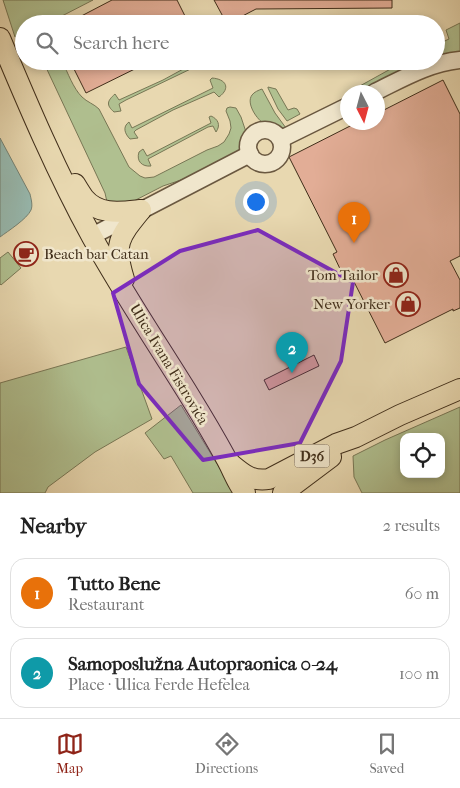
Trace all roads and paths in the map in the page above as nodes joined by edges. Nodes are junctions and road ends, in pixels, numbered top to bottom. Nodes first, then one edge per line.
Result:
1 (0, 38) edge
2 (460, 60) edge
3 (445, 62) edge
4 (420, 70) edge
5 (385, 87) edge
6 (340, 110) edge
7 (281, 139) junction
8 (250, 154) junction
9 (52, 159) junction
10 (141, 210) junction
11 (92, 236) junction
12 (130, 300) junction
13 (460, 389) edge
14 (356, 437) junction
15 (228, 461) junction
16 (264, 486) edge
17 (297, 486) edge
18 (245, 493) edge
19 (283, 493) edge

1 - 9 main road, Ulica Ivana Fistrovića / D36
2 - 3 street
4 - 5 street
6 - 7 street
7 - 8 street
7 - 8 street
8 - 10 street
9 - 10 main road
9 - 11 main road, Ulica Ivana Fistrovića / D36
10 - 11 street
10 - 12 main road
11 - 12 main road, Ulica Ivana Fistrovića / D36
12 - 15 main road, Ulica Ivana Fistrovića / D36
13 - 14 main road, D36
14 - 16 main road, D36
14 - 17 main road, D36
15 - 16 main road, D36
15 - 18 main road, Ulica Ivana Fistrovića / D36
17 - 19 main road, D36

